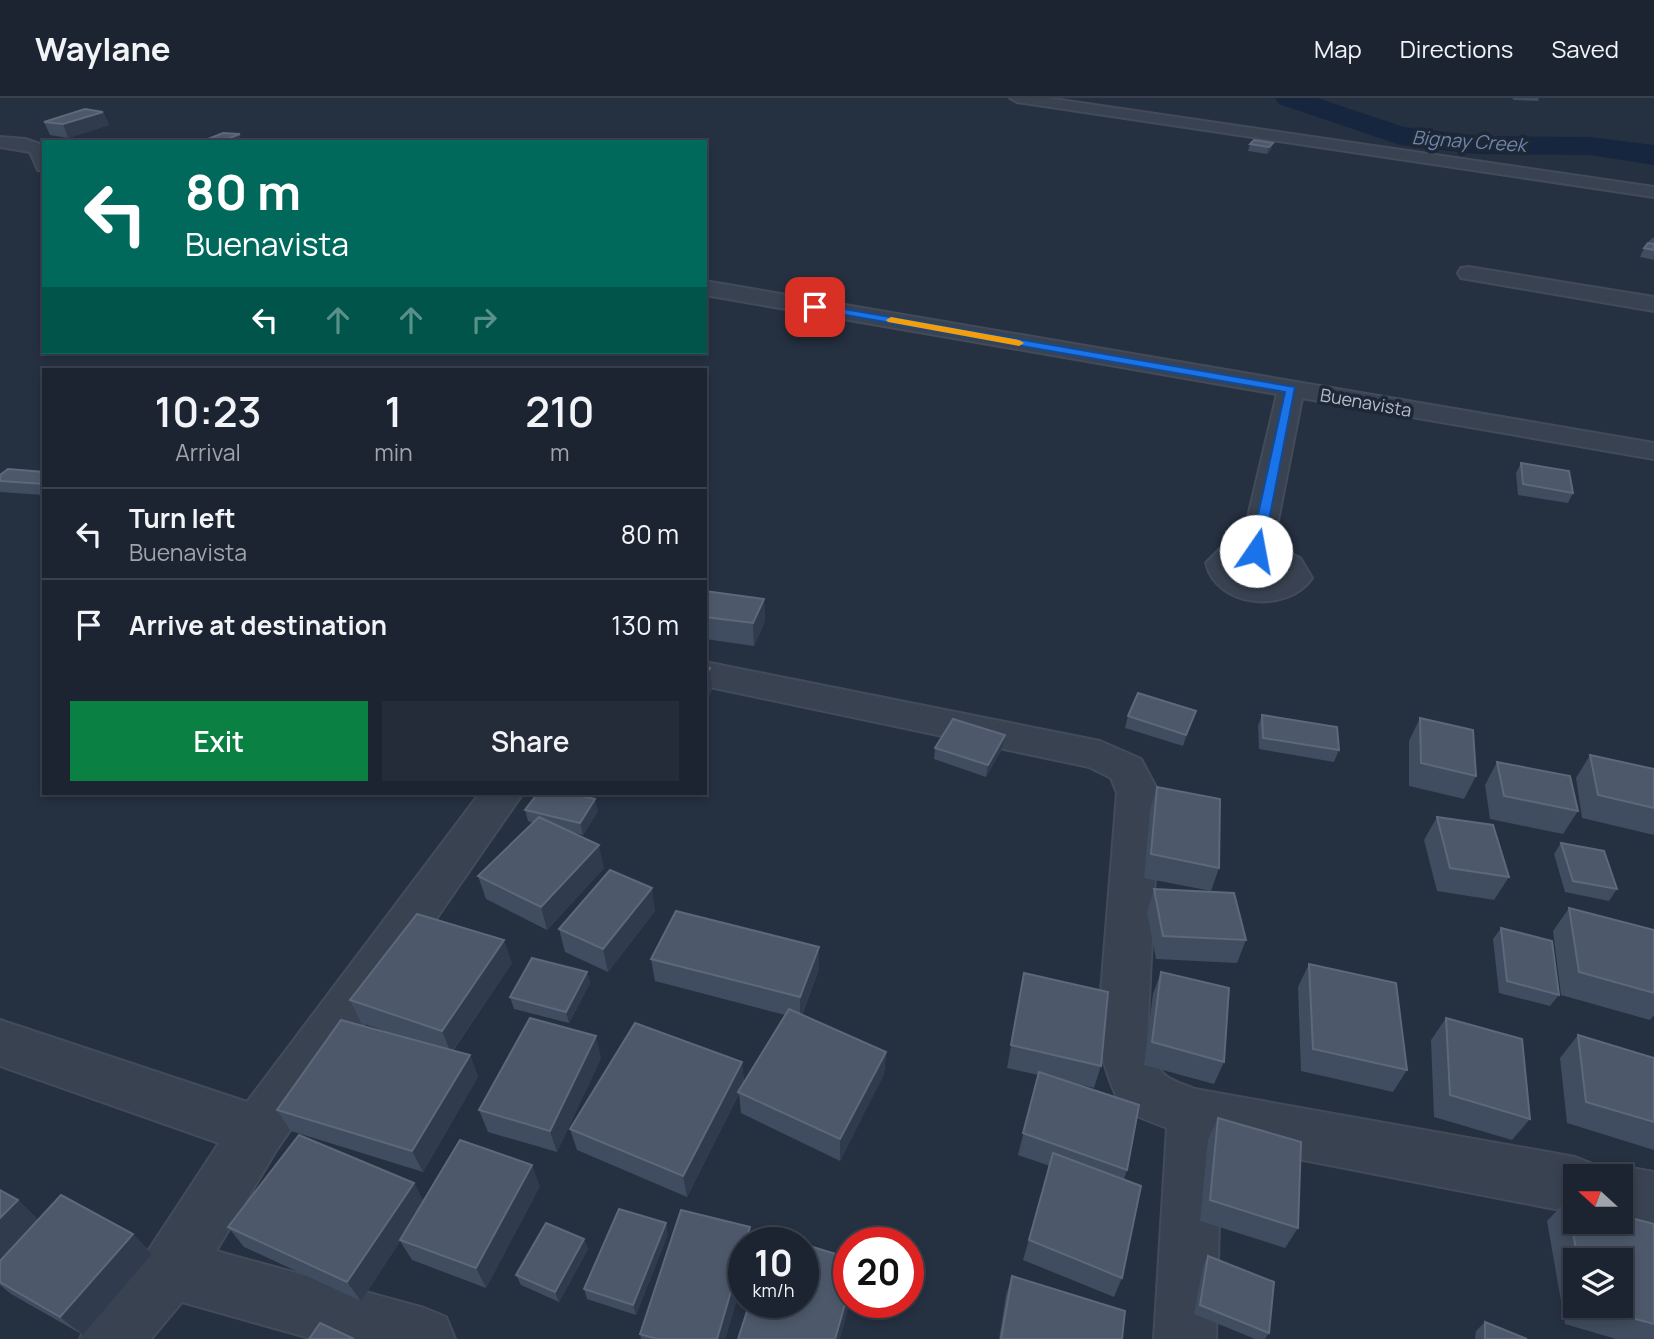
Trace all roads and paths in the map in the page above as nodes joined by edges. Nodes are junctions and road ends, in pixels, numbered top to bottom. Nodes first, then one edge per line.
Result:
1 (1017, 98) edge
2 (0, 142) edge
3 (42, 161) edge
4 (1654, 192) edge
5 (1469, 273) dead end
6 (707, 288) edge
7 (1654, 304) edge
8 (1291, 389) junction
9 (1654, 451) edge
10 (1256, 551) dead end
11 (707, 674) edge
12 (501, 795) edge
13 (0, 1042) edge
14 (1195, 1114) junction
15 (258, 1130) junction
16 (1563, 1183) edge
17 (1633, 1196) edge
18 (1654, 1200) edge
19 (170, 1269) junction
20 (111, 1339) edge
21 (424, 1339) edge
22 (1185, 1339) edge

1 - 4 street
2 - 3 street
5 - 7 street
6 - 8 street, Buenavista
8 - 9 street, Buenavista
8 - 10 street
11 - 14 street
12 - 15 street
13 - 15 street
14 - 16 street
14 - 22 street
15 - 19 street
17 - 18 street
19 - 20 street
19 - 21 street

